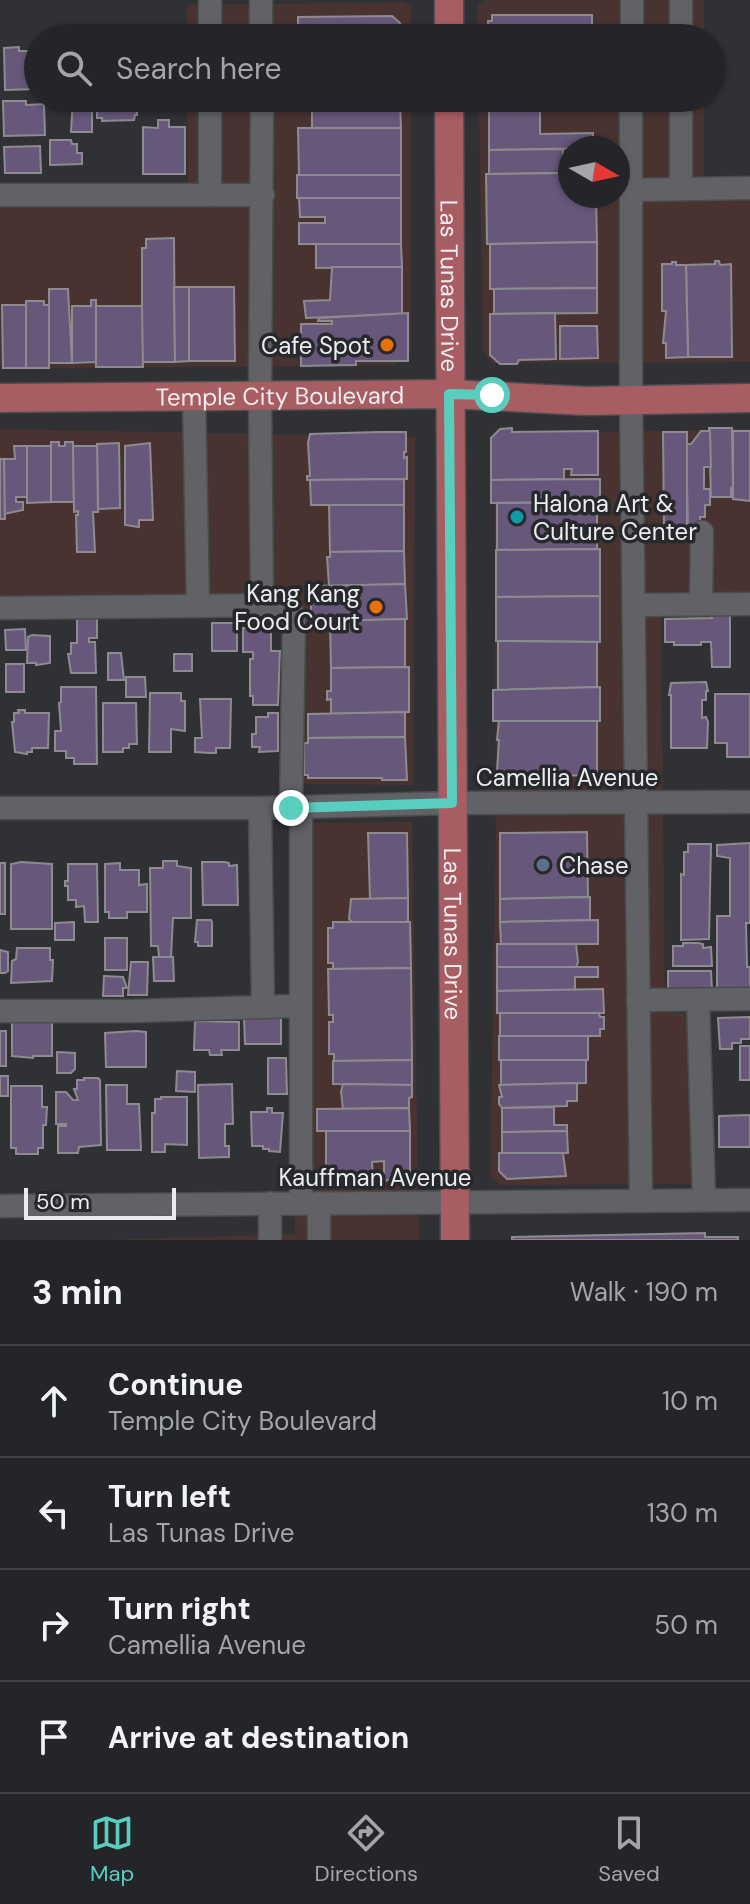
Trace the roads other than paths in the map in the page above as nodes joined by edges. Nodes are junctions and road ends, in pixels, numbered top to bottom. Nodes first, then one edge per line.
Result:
1 (210, 0) edge
2 (261, 0) edge
3 (449, 0) edge
4 (632, 0) edge
5 (681, 0) edge
6 (210, 24) edge
7 (261, 24) edge
8 (449, 24) edge
9 (632, 24) edge
10 (681, 24) edge
11 (210, 112) edge
12 (262, 112) edge
13 (449, 112) edge
14 (631, 112) edge
15 (681, 112) edge
16 (750, 188) edge
17 (681, 189) junction
18 (631, 190) junction
19 (0, 195) edge
20 (210, 195) junction
21 (263, 195) junction
22 (449, 394) junction
23 (260, 396) junction
24 (194, 397) junction
25 (0, 398) edge
26 (750, 398) edge
27 (631, 400) junction
28 (702, 532) dead end
29 (701, 604) junction
30 (750, 604) edge
31 (262, 605) junction
32 (635, 605) junction
33 (198, 606) junction
34 (0, 608) edge
35 (750, 802) edge
36 (452, 803) junction
37 (637, 803) junction
38 (0, 808) edge
39 (260, 808) junction
40 (296, 808) junction
41 (750, 999) edge
42 (638, 1000) junction
43 (698, 1000) junction
44 (299, 1006) junction
45 (263, 1007) junction
46 (0, 1011) edge
47 (704, 1200) junction
48 (750, 1200) edge
49 (641, 1201) junction
50 (270, 1203) junction
51 (310, 1203) junction
52 (454, 1203) junction
53 (0, 1206) edge
54 (270, 1240) edge
55 (319, 1240) edge
56 (455, 1240) edge

1 - 6 street
2 - 7 street
3 - 8 main road
4 - 9 street
5 - 10 street
11 - 20 street
12 - 21 street
13 - 22 main road, Las Tunas Drive
14 - 18 street
15 - 17 street
16 - 17 street
17 - 18 street
18 - 27 street
19 - 20 street
20 - 21 street
21 - 23 street
22 - 23 main road, Temple City Boulevard
22 - 27 main road, Temple City Boulevard
22 - 36 main road, Las Tunas Drive
23 - 24 main road, Temple City Boulevard
23 - 31 street
24 - 25 main road, Temple City Boulevard
24 - 33 street
26 - 27 main road, Temple City Boulevard
27 - 32 street
28 - 29 street
29 - 30 street
29 - 32 street
31 - 33 street
31 - 40 street
32 - 37 street
33 - 34 street
35 - 37 street, Camellia Avenue
36 - 37 street, Camellia Avenue
36 - 40 street, Camellia Avenue
36 - 52 main road, Las Tunas Drive
37 - 42 street
38 - 39 street, Camellia Avenue
39 - 40 street, Camellia Avenue
39 - 45 street
40 - 44 street
41 - 43 street
42 - 43 street
42 - 49 street
43 - 47 street
44 - 45 street
44 - 51 street
45 - 46 street
47 - 48 street, Kauffman Avenue
47 - 49 street, Kauffman Avenue
49 - 52 street, Kauffman Avenue
50 - 51 street, Kauffman Avenue
50 - 53 street, Kauffman Avenue
50 - 54 street
51 - 52 street, Kauffman Avenue
51 - 55 street
52 - 56 main road, Las Tunas Drive

